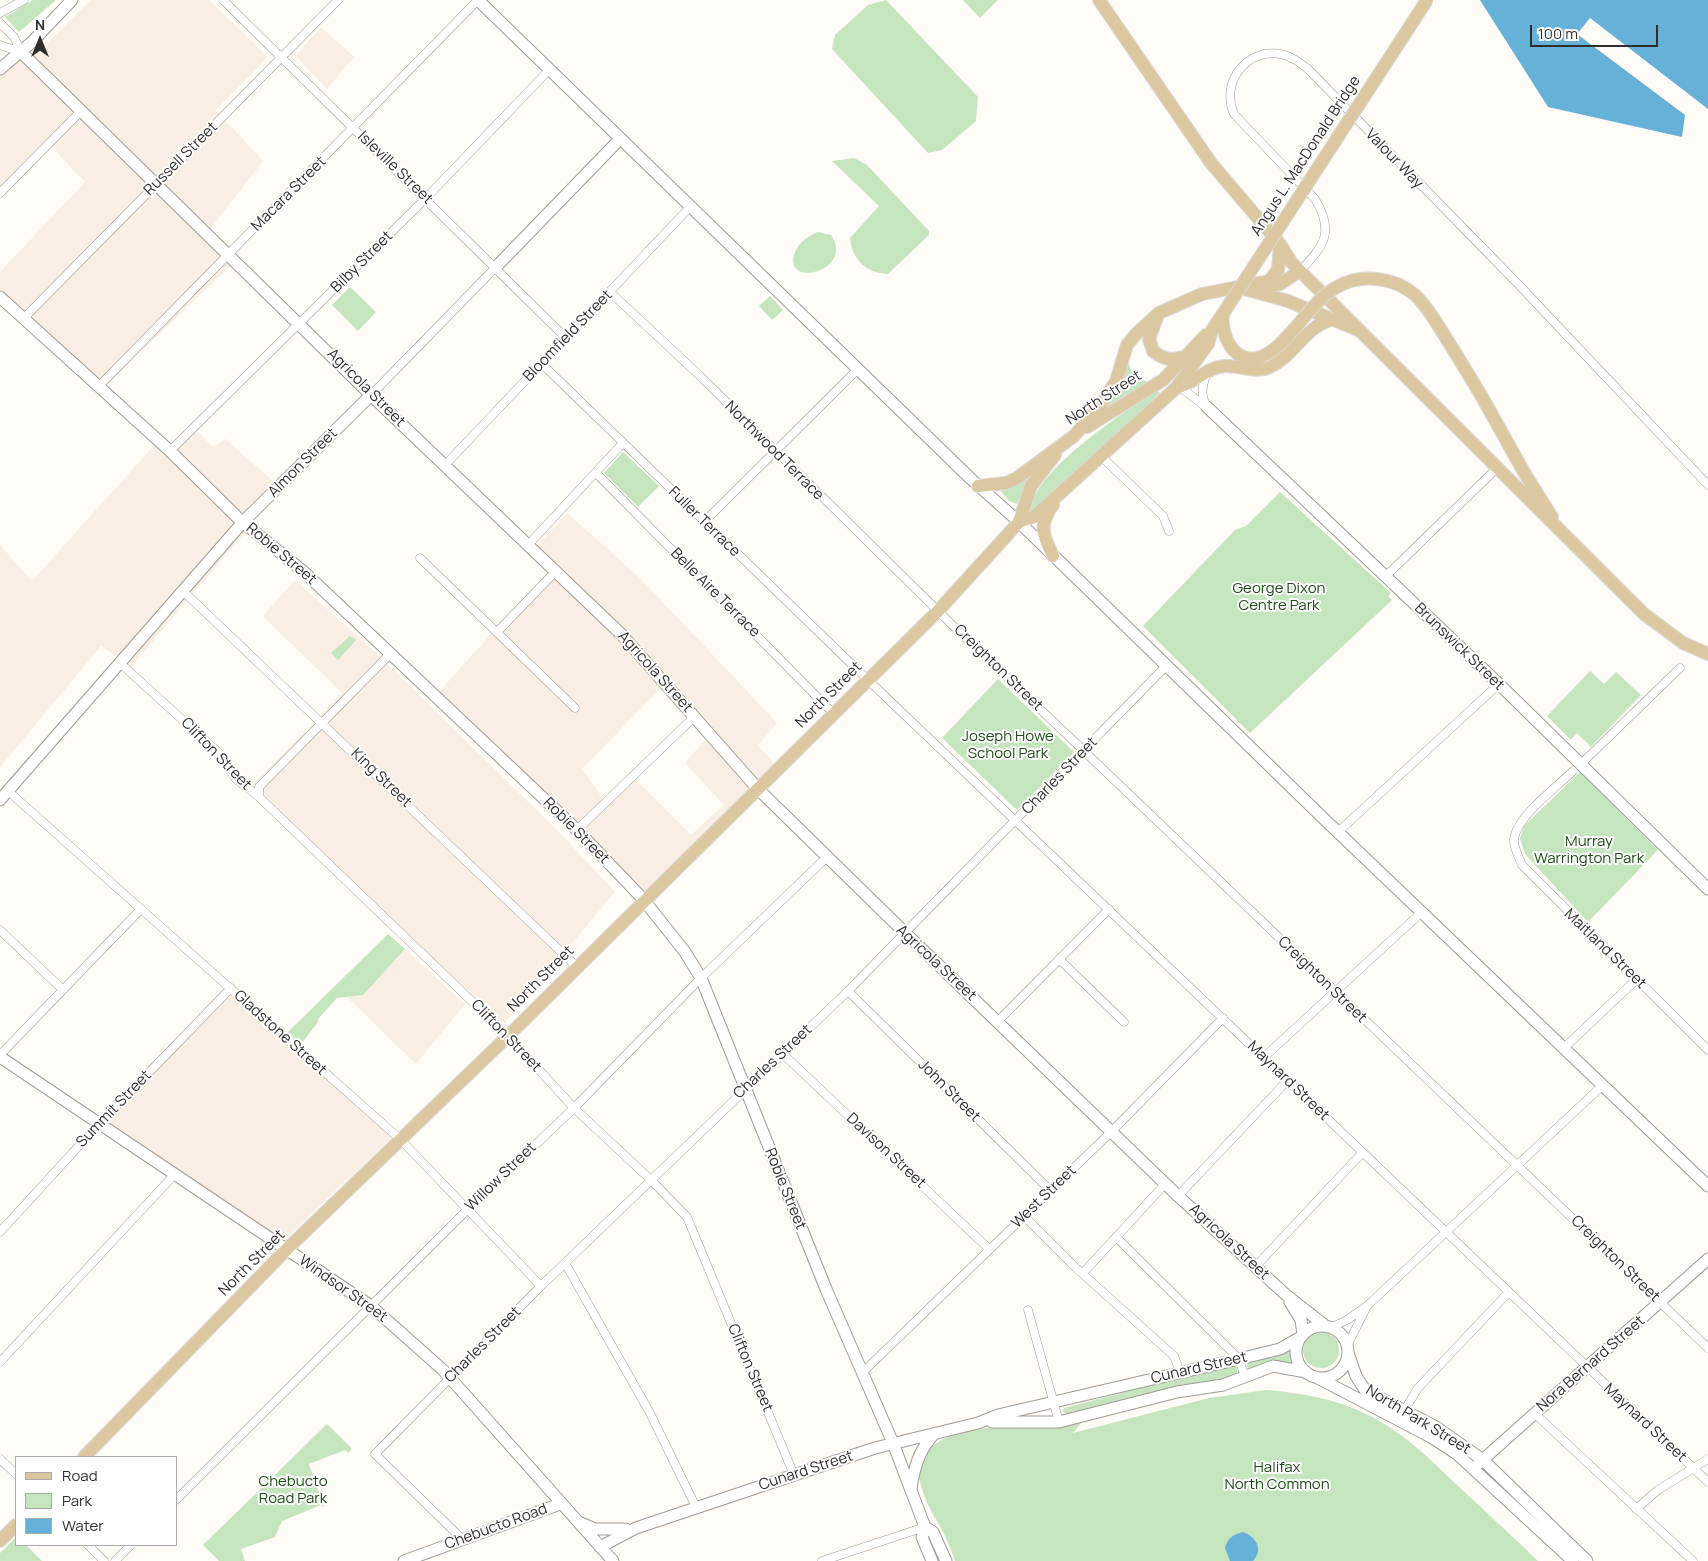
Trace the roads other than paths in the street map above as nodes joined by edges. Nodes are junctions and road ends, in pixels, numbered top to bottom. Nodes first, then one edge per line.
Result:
1 (24, 0) edge
2 (72, 0) edge
3 (223, 0) edge
4 (338, 0) edge
5 (478, 0) edge
6 (1099, 0) edge
7 (1427, 0) edge
8 (0, 13) edge
9 (0, 23) edge
10 (0, 45) edge
11 (21, 52) junction
12 (282, 58) junction
13 (0, 69) edge
14 (550, 69) junction
15 (82, 110) junction
16 (354, 129) junction
17 (620, 139) junction
18 (157, 184) junction
19 (0, 193) edge
20 (426, 198) junction
21 (692, 206) junction
22 (1280, 244) junction
23 (229, 254) junction
24 (496, 267) junction
25 (1300, 271) junction
26 (1236, 287) junction
27 (610, 292) junction
28 (0, 297) edge
29 (1225, 310) junction
30 (1159, 313) junction
31 (24, 318) junction
32 (1330, 320) junction
33 (301, 324) junction
34 (1212, 330) junction
35 (1362, 331) junction
36 (566, 338) junction
37 (1187, 356) junction
38 (542, 364) junction
39 (858, 369) junction
40 (1207, 372) junction
41 (1163, 380) joint
42 (99, 386) junction
43 (1178, 388) junction
44 (372, 395) junction
45 (1207, 408) junction
46 (1074, 436) junction
47 (622, 444) junction
48 (170, 452) junction
49 (774, 452) junction
50 (1102, 457) junction
51 (445, 465) junction
52 (1496, 469) junction
53 (596, 473) junction
54 (1708, 485) edge
55 (978, 486) junction
56 (1062, 493) junction
57 (243, 522) junction
58 (704, 522) junction
59 (1019, 522) junction
60 (1169, 531) dead end
61 (1562, 535) junction
62 (529, 544) junction
63 (1054, 556) junction
64 (420, 558) dead end
65 (556, 571) junction
66 (1385, 576) junction
67 (183, 591) junction
68 (938, 611) junction
69 (497, 632) junction
70 (391, 653) junction
71 (1708, 654) edge
72 (121, 664) junction
73 (1166, 666) junction
74 (1680, 668) dead end
75 (868, 680) junction
76 (1499, 684) junction
77 (575, 708) dead end
78 (834, 714) junction
79 (694, 716) junction
80 (323, 723) junction
81 (1084, 751) junction
82 (1577, 768) junction
83 (758, 789) junction
84 (4, 796) edge
85 (259, 797) junction
86 (1017, 820) junction
87 (578, 830) junction
88 (1338, 832) junction
89 (828, 856) junction
90 (1708, 889) edge
91 (643, 899) junction
92 (141, 909) junction
93 (1109, 909) junction
94 (1422, 912) junction
95 (0, 930) edge
96 (905, 934) junction
97 (1059, 959) junction
98 (577, 967) junction
99 (701, 978) junction
100 (1636, 980) junction
101 (231, 988) junction
102 (63, 990) junction
103 (848, 991) junction
104 (1335, 992) junction
105 (1223, 1018) junction
106 (998, 1021) junction
107 (1124, 1022) dead end
108 (508, 1036) junction
109 (1565, 1047) junction
110 (1708, 1050) edge
111 (783, 1054) junction
112 (0, 1056) edge
113 (1264, 1057) junction
114 (1287, 1081) junction
115 (1603, 1085) junction
116 (745, 1089) junction
117 (574, 1108) junction
118 (99, 1124) junction
119 (1111, 1132) junction
120 (400, 1139) junction
121 (1362, 1153) junction
122 (1517, 1166) junction
123 (175, 1174) junction
124 (651, 1180) junction
125 (1165, 1184) junction
126 (1708, 1186) edge
127 (1050, 1190) junction
128 (1178, 1196) junction
129 (468, 1209) junction
130 (1029, 1221) dead end
131 (0, 1232) edge
132 (1446, 1233) junction
133 (1116, 1237) junction
134 (287, 1249) junction
135 (989, 1249) junction
136 (1708, 1260) edge
137 (565, 1263) junction
138 (1256, 1266) junction
139 (1083, 1273) junction
140 (541, 1286) junction
141 (1508, 1293) junction
142 (1285, 1294) junction
143 (1660, 1303) junction
144 (371, 1306) junction
145 (1366, 1306) junction
146 (1028, 1310) dead end
147 (1328, 1327) junction
148 (1302, 1336) junction
149 (1708, 1348) edge
150 (1347, 1350) junction
151 (1239, 1359) junction
152 (0, 1362) edge
153 (1586, 1368) junction
154 (1180, 1372) junction
155 (862, 1373) junction
156 (1311, 1375) junction
157 (450, 1377) junction
158 (1245, 1377) junction
159 (1053, 1403) junction
160 (1404, 1411) junction
161 (1535, 1414) junction
162 (1059, 1422) junction
163 (978, 1423) junction
164 (934, 1434) junction
165 (893, 1444) junction
166 (85, 1456) edge
167 (0, 1459) edge
168 (1708, 1459) edge
169 (1483, 1460) junction
170 (1474, 1468) junction
171 (1693, 1468) junction
172 (15, 1473) edge
173 (794, 1475) junction
174 (1708, 1482) edge
175 (911, 1490) junction
176 (178, 1498) edge
177 (560, 1504) junction
178 (696, 1507) junction
179 (1636, 1509) junction
180 (577, 1521) junction
181 (15, 1526) edge
182 (925, 1527) junction
183 (636, 1528) junction
184 (462, 1539) junction
185 (0, 1541) edge
186 (89, 1546) edge
187 (131, 1546) edge
188 (600, 1547) junction
189 (104, 1561) edge
190 (115, 1561) edge
191 (404, 1561) edge
192 (613, 1561) edge
193 (822, 1561) edge
194 (932, 1561) edge
195 (946, 1561) edge
196 (1573, 1561) edge
197 (1587, 1561) edge
198 (1693, 1561) edge

1 - 8 street
2 - 11 main road
3 - 12 street, Isleville Street
4 - 12 street, Russell Street
5 - 14 main road
5 - 16 street, Macara Street
6 - 22 main road
7 - 29 main road, Angus L. MacDonald Bridge, bridge
9 - 11 street, Agricola Street
10 - 11 street, Agricola Street
11 - 13 main road
11 - 15 main road, Agricola Street
12 - 16 street, Isleville Street
12 - 18 street, Russell Street
14 - 17 main road
14 - 20 street, Bilby Street
15 - 18 main road, Agricola Street
15 - 19 street
16 - 20 street, Isleville Street
16 - 23 street, Macara Street
17 - 21 main road
17 - 24 main road, Almon Street
18 - 23 main road, Agricola Street
18 - 31 street, Russell Street
20 - 24 street, Isleville Street
20 - 33 street, Bilby Street
21 - 27 street, Bloomfield Street
21 - 39 main road
22 - 25 main road
22 - 26 main road
23 - 33 main road, Agricola Street
23 - 42 street, Macara Street
24 - 36 street, Isleville Street
24 - 44 street, Almon Street
25 - 26 main road
25 - 35 main road
25 - 54 street, Valour Way
26 - 30 main road
26 - 32 main road
27 - 36 street, Bloomfield Street
27 - 49 street, Northwood Terrace
28 - 31 main road, Robie Street
29 - 34 main road, Angus L. MacDonald Bridge
29 - 61 main road, bridge
30 - 37 main road
30 - 46 main road
31 - 42 main road, Robie Street
32 - 35 main road
32 - 40 main road
33 - 44 main road, Agricola Street
33 - 48 street, Bilby Street
34 - 37 main road, Angus L. MacDonald Bridge
34 - 43 main road, Angus L. MacDonald Bridge
35 - 52 main road
36 - 38 street, Bloomfield Street
37 - 41 main road, Angus L. MacDonald Bridge
38 - 47 street, Fuller Terrace
38 - 51 street, Bloomfield Street
39 - 49 street
39 - 55 main road
40 - 43 main road
40 - 45 street
41 - 46 main road, North Street
42 - 48 main road, Robie Street
43 - 45 street, Brunswick Street
43 - 50 main road, North Street
44 - 51 main road, Agricola Street
44 - 57 main road, Almon Street
45 - 66 main road, Brunswick Street
46 - 55 main road
46 - 59 main road, North Street
47 - 53 street
47 - 58 street, Fuller Terrace
48 - 57 main road, Robie Street
49 - 58 street
49 - 68 street, Northwood Terrace
50 - 56 main road, North Street
50 - 60 street
51 - 62 main road, Agricola Street
52 - 61 main road
52 - 66 street
53 - 62 street
53 - 78 street, Belle Aire Terrace
55 - 59 main road
56 - 59 main road, North Street
56 - 63 main road
57 - 67 main road, Almon Street
57 - 70 main road, Robie Street
58 - 75 street, Fuller Terrace
59 - 63 main road
59 - 68 main road, North Street
61 - 71 main road
62 - 65 main road, Agricola Street
63 - 73 main road
64 - 69 street
65 - 69 street
65 - 79 main road, Agricola Street
66 - 76 main road, Brunswick Street
67 - 72 main road, Almon Street
67 - 80 street, King Street
68 - 75 main road, North Street
68 - 81 street, Creighton Street
69 - 77 street
70 - 80 street
70 - 87 main road, Robie Street
72 - 84 main road, Almon Street
72 - 85 street, Clifton Street
73 - 81 street, Charles Street
73 - 88 main road
74 - 82 street
75 - 78 main road, North Street
75 - 86 street, Maynard Street
76 - 82 main road, Brunswick Street
76 - 88 street
78 - 83 main road, North Street
79 - 83 main road, Agricola Street
79 - 87 street
80 - 85 street
80 - 98 street, King Street
81 - 86 street, Charles Street
81 - 104 street, Creighton Street
82 - 90 main road, Brunswick Street
82 - 100 street, Maitland Street
83 - 89 main road, Agricola Street
83 - 91 main road, North Street
84 - 92 street, Gladstone Street
85 - 108 street, Clifton Street
86 - 93 street, Maynard Street
86 - 96 street, Charles Street
87 - 91 main road, Robie Street
88 - 94 main road
89 - 96 main road, Agricola Street
89 - 99 street, Willow Street
91 - 98 main road, North Street
91 - 99 main road, Robie Street
92 - 101 street, Gladstone Street
92 - 102 street
93 - 97 street
93 - 105 street, Maynard Street
94 - 104 street
94 - 109 main road
95 - 102 street
96 - 103 street, Charles Street
96 - 106 main road, Agricola Street
97 - 106 street
97 - 107 street
98 - 108 main road, North Street
99 - 116 main road, Robie Street
99 - 117 street, Willow Street
100 - 109 street
100 - 110 street, Maitland Street
101 - 118 street, Summit Street
101 - 120 street, Gladstone Street
102 - 112 street
103 - 111 street, Charles Street
103 - 127 street, John Street
104 - 113 street
104 - 122 street, Creighton Street
105 - 113 street, Maynard Street
105 - 119 street, West Street
106 - 119 main road, Agricola Street
108 - 117 street, Clifton Street
108 - 120 main road, North Street
109 - 115 main road
111 - 116 street, Charles Street
111 - 135 street, Davison Street
112 - 118 main road, Windsor Street
113 - 114 street, Maynard Street
114 - 121 street, Maynard Street
114 - 128 street
115 - 122 street
115 - 126 main road
116 - 124 street, Charles Street
116 - 155 main road, Robie Street
117 - 124 street, Clifton Street
117 - 129 street, Willow Street
118 - 123 main road, Windsor Street
118 - 131 street, Summit Street
119 - 125 main road, Agricola Street
119 - 127 street, West Street
120 - 129 street, Gladstone Street
120 - 134 main road, North Street
121 - 132 street, Maynard Street
121 - 138 street
122 - 132 street
122 - 143 street, Creighton Street
123 - 134 main road, Windsor Street
123 - 152 street
124 - 137 street, Charles Street
124 - 173 street, Clifton Street
125 - 128 main road, Agricola Street
125 - 133 street
127 - 135 street, West Street
128 - 138 main road, Agricola Street
129 - 140 street, Gladstone Street
129 - 144 street, Willow Street
130 - 139 street
132 - 141 street, Maynard Street
132 - 145 street
133 - 139 street
133 - 151 street
134 - 144 main road, Windsor Street
134 - 166 main road, North Street
135 - 155 street, West Street
136 - 143 main road, Nora Bernard Street
137 - 140 street, Charles Street
137 - 178 street
138 - 142 main road, Agricola Street
139 - 154 street
140 - 157 street, Charles Street
141 - 153 street, Maynard Street
141 - 160 street
142 - 147 main road, Agricola Street
142 - 148 main road, Agricola Street
143 - 149 street, Creighton Street
143 - 153 main road, Nora Bernard Street
144 - 157 main road, Windsor Street
144 - 176 street, Willow Street
145 - 147 street
145 - 150 street
146 - 159 street
147 - 148 main road
147 - 150 main road
148 - 151 main road, Cunard Street
148 - 156 main road
150 - 156 main road
150 - 160 main road, North Park Street
151 - 154 main road, Cunard Street
151 - 158 street
153 - 161 main road, Nora Bernard Street
153 - 171 street, Maynard Street
154 - 159 main road, Cunard Street
155 - 165 main road, Robie Street
156 - 158 main road, Cunard Street
156 - 170 main road, North Park Street
157 - 177 main road, Windsor Street
157 - 184 street, Charles Street
158 - 162 main road, Cunard Street
159 - 162 street
159 - 163 main road, Cunard Street
160 - 169 main road, North Park Street
161 - 169 main road, Nora Bernard Street
161 - 179 street
162 - 163 main road, Cunard Street
163 - 164 main road, Cunard Street
164 - 165 main road, Cunard Street
164 - 175 main road
165 - 173 main road, Cunard Street
165 - 175 main road, Robie Street
167 - 172 street
168 - 171 street
169 - 170 main road, Nora Bernard Street
169 - 197 main road, North Park Street
170 - 196 main road, North Park Street
171 - 174 street, Maynard Street
171 - 179 street
173 - 178 main road, Cunard Street
175 - 182 main road, Robie Street
177 - 180 main road, Windsor Street
177 - 184 main road, Chebucto Road
178 - 183 main road, Cunard Street
179 - 198 street
180 - 183 main road, Cunard Street
180 - 188 main road, Windsor Street
181 - 185 main road
182 - 193 street
182 - 194 main road, Robie Street
182 - 195 main road, Robie Street
183 - 188 main road, Cunard Street
184 - 191 main road, Chebucto Road
186 - 189 street
187 - 190 street
188 - 192 main road, Windsor Street

